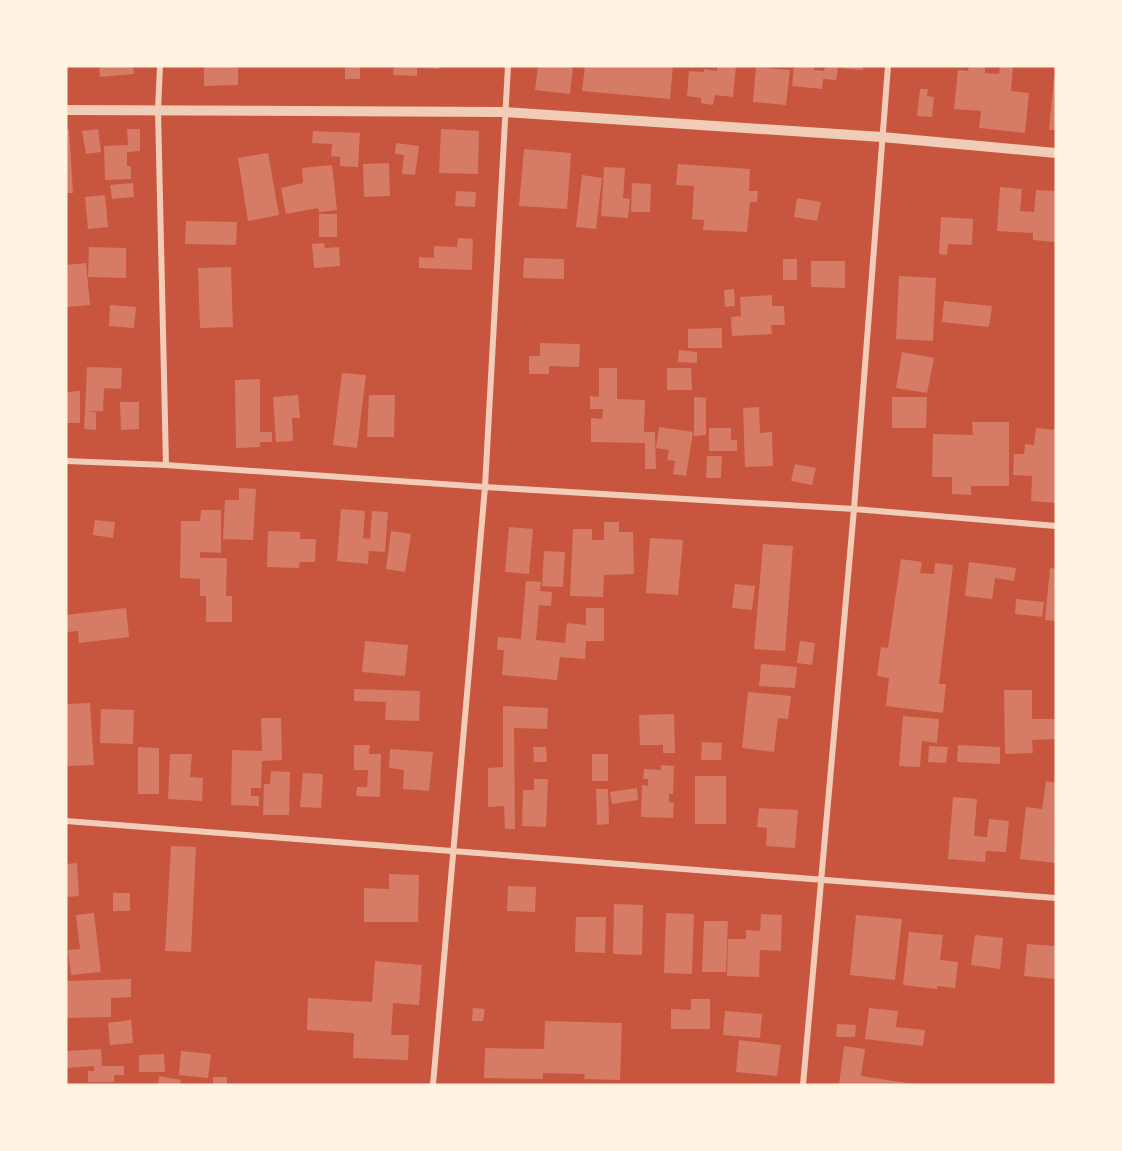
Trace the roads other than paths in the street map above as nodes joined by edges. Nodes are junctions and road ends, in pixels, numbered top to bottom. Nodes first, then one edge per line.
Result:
1 (160, 66) edge
2 (508, 66) edge
3 (888, 66) edge
4 (66, 110) edge
5 (158, 110) junction
6 (504, 112) junction
7 (882, 137) junction
8 (1056, 153) edge
9 (66, 461) edge
10 (166, 465) junction
11 (486, 487) junction
12 (854, 509) junction
13 (1056, 526) edge
14 (66, 821) edge
15 (453, 850) junction
16 (822, 879) junction
17 (1056, 898) edge
18 (433, 1085) edge
19 (803, 1085) edge

1 - 5 street
2 - 6 street
3 - 7 street
4 - 5 street
5 - 6 street
5 - 10 street
6 - 7 street
6 - 11 street
7 - 8 street
7 - 12 street
9 - 10 street
10 - 11 street
11 - 12 street
11 - 15 street
12 - 13 street
12 - 16 street
14 - 15 street
15 - 16 street
15 - 18 street
16 - 17 street
16 - 19 street

